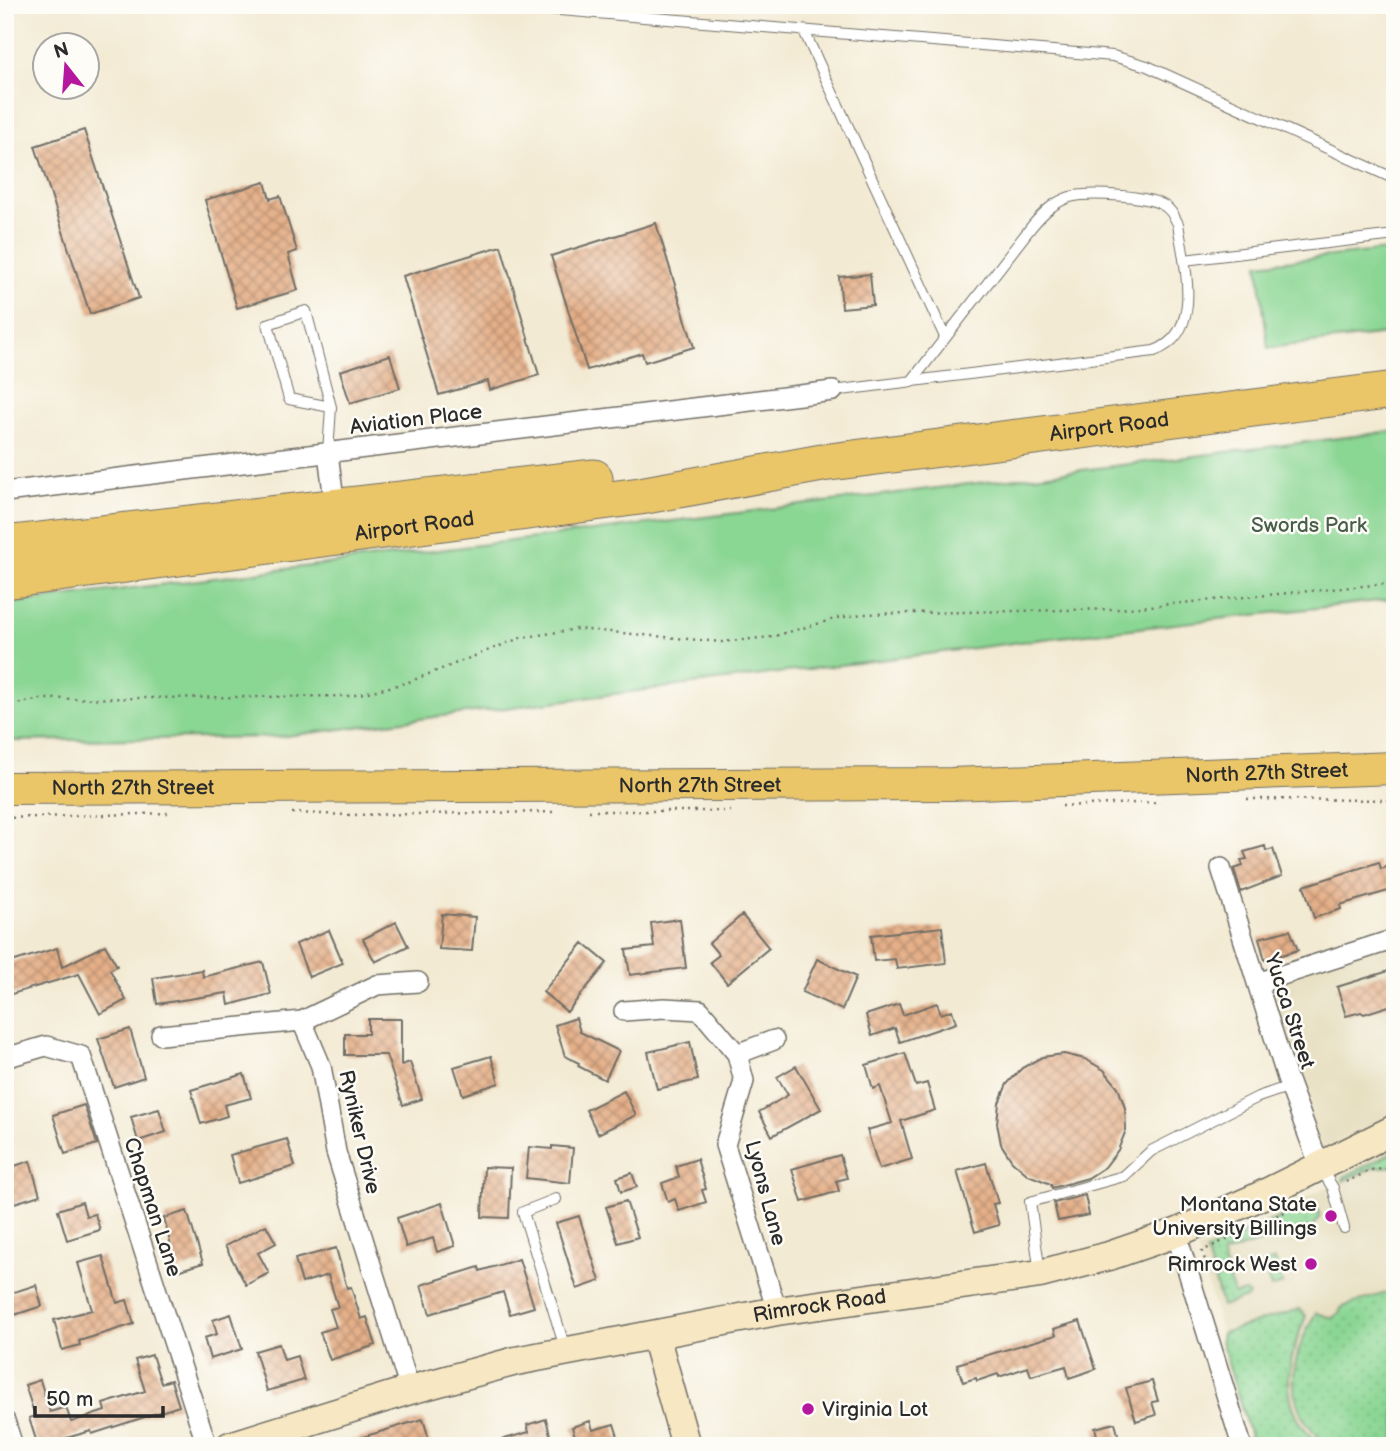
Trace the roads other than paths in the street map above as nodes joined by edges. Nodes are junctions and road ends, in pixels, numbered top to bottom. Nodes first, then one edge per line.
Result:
1 (499, 5) edge
2 (804, 31) junction
3 (1395, 179) edge
4 (1395, 235) edge
5 (1184, 260) junction
6 (946, 337) junction
7 (911, 382) junction
8 (1395, 390) edge
9 (833, 391) joint
10 (331, 407) junction
11 (328, 453) junction
12 (5, 492) edge
13 (336, 522) junction
14 (5, 545) edge
15 (5, 580) edge
16 (1386, 769) edge
17 (5, 788) edge
18 (1221, 868) dead end
19 (1395, 939) edge
20 (418, 982) dead end
21 (1257, 982) junction
22 (624, 1011) dead end
23 (302, 1021) junction
24 (161, 1035) dead end
25 (774, 1040) dead end
26 (737, 1054) junction
27 (5, 1058) edge
28 (1290, 1086) junction
29 (1395, 1129) edge
30 (1330, 1176) junction
31 (556, 1199) dead end
32 (1345, 1228) dead end
33 (1176, 1233) junction
34 (1040, 1273) junction
35 (777, 1311) junction
36 (655, 1335) junction
37 (566, 1351) junction
38 (410, 1390) junction
39 (5, 1421) edge
40 (13, 1446) edge
41 (207, 1446) edge
42 (230, 1446) edge
43 (686, 1446) edge
44 (1242, 1446) edge

1 - 2 lane
2 - 3 lane
2 - 6 lane
4 - 5 lane
5 - 6 lane
5 - 7 lane
6 - 7 lane
7 - 9 lane
8 - 13 highway, Airport Road
9 - 11 street, Aviation Place
10 - 10 lane
10 - 11 lane
11 - 12 street, Aviation Place
11 - 13 street
13 - 14 highway, Airport Road
13 - 15 highway, Airport Road
16 - 17 main road, North 27th Street
18 - 21 street, Yucca Street
19 - 21 street
20 - 23 street
21 - 28 street, Yucca Street
22 - 26 street
23 - 24 street
23 - 38 street, Ryniker Drive
25 - 26 street
26 - 35 street, Lyons Lane
27 - 41 street, Chapman Lane
28 - 30 street, Yucca Street
28 - 34 lane
29 - 30 main road, Rimrock Road
30 - 32 lane
30 - 33 main road, Rimrock Road
31 - 37 lane
33 - 34 main road, Rimrock Road
33 - 44 street
34 - 35 main road, Rimrock Road
35 - 36 main road, Rimrock Road
36 - 37 main road, Rimrock Road
36 - 43 main road
37 - 38 main road, Rimrock Road
38 - 42 main road, Rimrock Road
39 - 40 street

